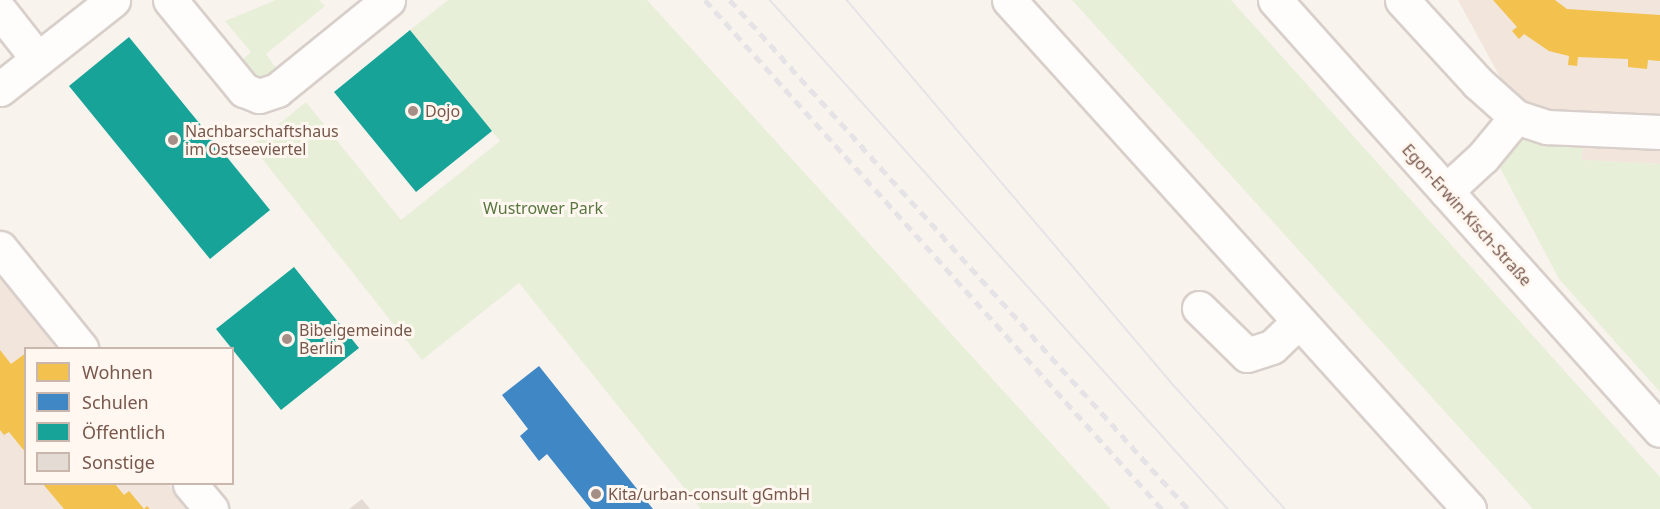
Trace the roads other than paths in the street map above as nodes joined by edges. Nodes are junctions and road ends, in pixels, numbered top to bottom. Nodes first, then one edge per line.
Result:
1 (113, 0) edge
2 (170, 0) edge
3 (388, 0) edge
4 (1009, 0) edge
5 (1275, 0) edge
6 (1402, 0) edge
7 (0, 11) edge
8 (37, 58) junction
9 (0, 89) edge
10 (1516, 117) junction
11 (1660, 132) edge
12 (1446, 191) junction
13 (0, 248) edge
14 (1199, 308) dead end
15 (1299, 321) junction
16 (80, 347) edge
17 (1660, 430) edge
18 (192, 485) edge
19 (210, 509) edge
20 (1469, 509) edge

1 - 8 street
2 - 3 street
4 - 15 street
5 - 12 street, Egon-Erwin-Kisch-Straße
6 - 10 street
7 - 8 street
8 - 9 street
10 - 11 street
10 - 12 street
12 - 17 street, Egon-Erwin-Kisch-Straße
13 - 16 street
14 - 15 street
15 - 20 street
18 - 19 street

